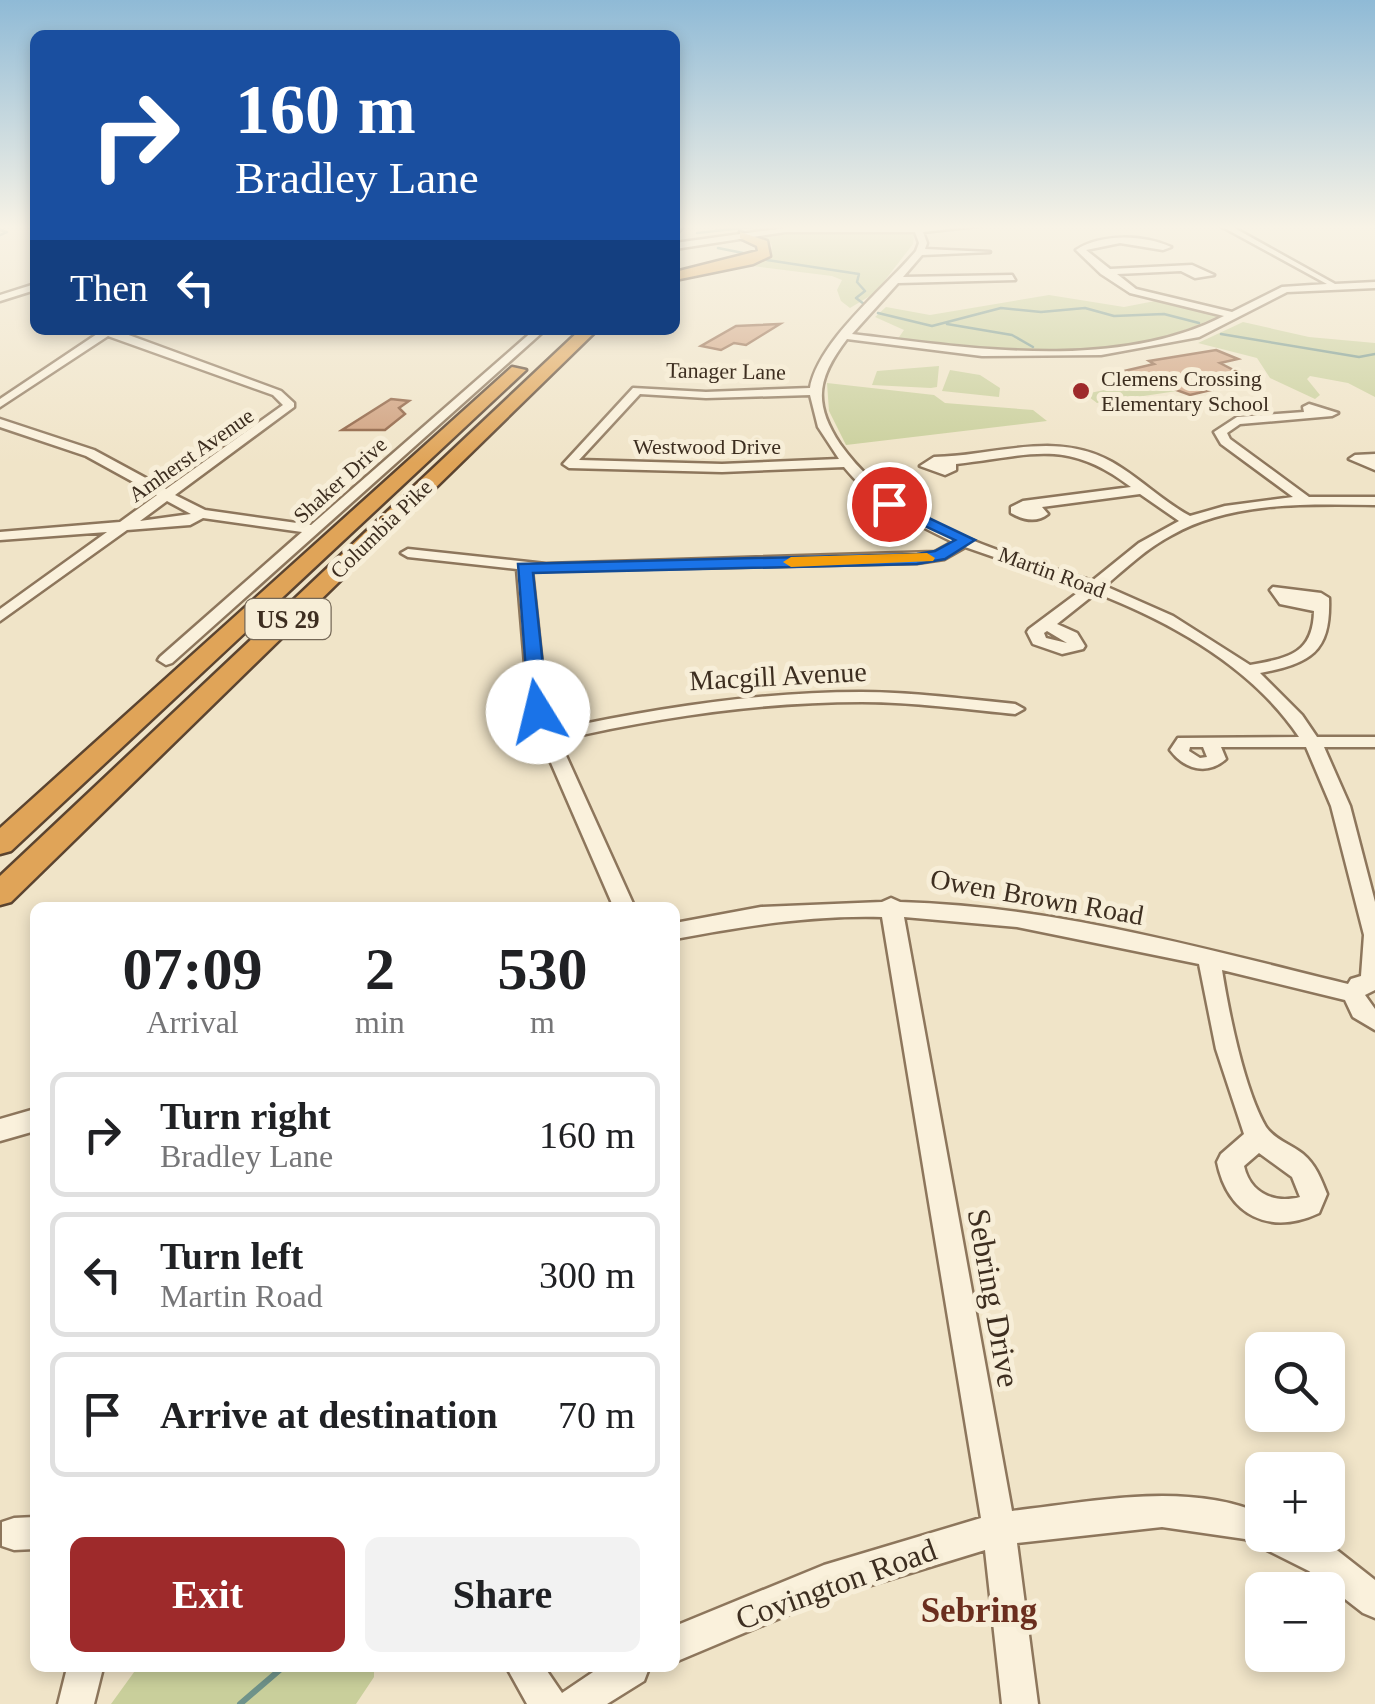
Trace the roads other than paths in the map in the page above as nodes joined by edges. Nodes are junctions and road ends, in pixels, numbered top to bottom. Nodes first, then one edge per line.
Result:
1 (875, 305) edge
2 (1186, 305) edge
3 (1254, 305) edge
4 (1234, 316) junction
5 (102, 335) edge
6 (119, 335) edge
7 (534, 335) edge
8 (578, 335) edge
9 (578, 335) edge
10 (847, 336) junction
11 (815, 391) junction
12 (0, 404) edge
13 (1310, 412) dead end
14 (0, 423) edge
15 (1375, 458) edge
16 (946, 462) dead end
17 (846, 463) junction
18 (569, 464) joint
19 (1375, 466) edge
20 (1139, 490) junction
21 (166, 497) junction
22 (1306, 501) junction
23 (1375, 501) edge
24 (1035, 506) dead end
25 (196, 518) junction
26 (1192, 522) junction
27 (126, 525) junction
28 (315, 530) junction
29 (0, 536) edge
30 (967, 540) junction
31 (303, 541) junction
32 (408, 553) dead end
33 (524, 568) junction
34 (1094, 586) junction
35 (1320, 608) dead end
36 (0, 616) edge
37 (1048, 626) dead end
38 (166, 660) dead end
39 (1247, 672) junction
40 (1014, 709) dead end
41 (547, 737) junction
42 (1210, 742) dead end
43 (1313, 742) junction
44 (1375, 742) edge
45 (0, 842) edge
46 (0, 894) edge
47 (622, 902) edge
48 (891, 905) junction
49 (680, 929) edge
50 (1375, 937) edge
51 (1210, 961) junction
52 (1367, 986) edge
53 (1375, 1021) edge
54 (30, 1121) edge
55 (0, 1130) edge
56 (1258, 1138) dead end
57 (1245, 1525) edge
58 (999, 1529) junction
59 (1309, 1552) edge
60 (1375, 1602) edge
61 (680, 1642) edge
62 (84, 1672) edge
63 (528, 1672) edge
64 (625, 1672) edge
65 (76, 1704) edge
66 (548, 1704) edge
67 (575, 1704) edge
68 (1020, 1704) edge

1 - 10 street
2 - 4 street
3 - 4 street
4 - 10 street
5 - 12 street
6 - 21 street, Amherst Avenue
7 - 28 street, Shaker Drive
8 - 45 highway, Columbia Pike / US 29
9 - 46 highway, Columbia Pike / US 29
10 - 11 street
11 - 17 street, Martin Road
11 - 18 street, Tanager Lane
13 - 22 street
14 - 21 street
15 - 19 street
16 - 20 street
17 - 18 street, Westwood Drive
17 - 30 street, Martin Road
20 - 24 street
20 - 26 street
21 - 25 street
21 - 27 street, Amherst Avenue
22 - 23 street
22 - 26 street
25 - 27 street
25 - 28 street
25 - 31 street
26 - 34 street
27 - 29 street
27 - 36 street, Amherst Avenue
28 - 31 street, Shaker Drive
30 - 33 street
30 - 34 street, Martin Road
31 - 38 street, Shaker Drive
32 - 33 street
33 - 41 street
34 - 37 street
34 - 39 street, Martin Road
35 - 39 street
39 - 43 street, Martin Road
40 - 41 street, Macgill Avenue
41 - 47 street
42 - 43 street
43 - 44 street
43 - 50 street, Martin Road
48 - 49 street, Owen Brown Road
48 - 51 street, Owen Brown Road
48 - 58 street, Sebring Drive
50 - 52 street, Martin Road
51 - 52 street, Owen Brown Road
51 - 56 street
52 - 53 street
54 - 55 street
57 - 58 street, Covington Road
58 - 61 street, Covington Road
58 - 68 street, Sebring Drive
59 - 60 street
62 - 65 street
63 - 66 street
64 - 67 street

